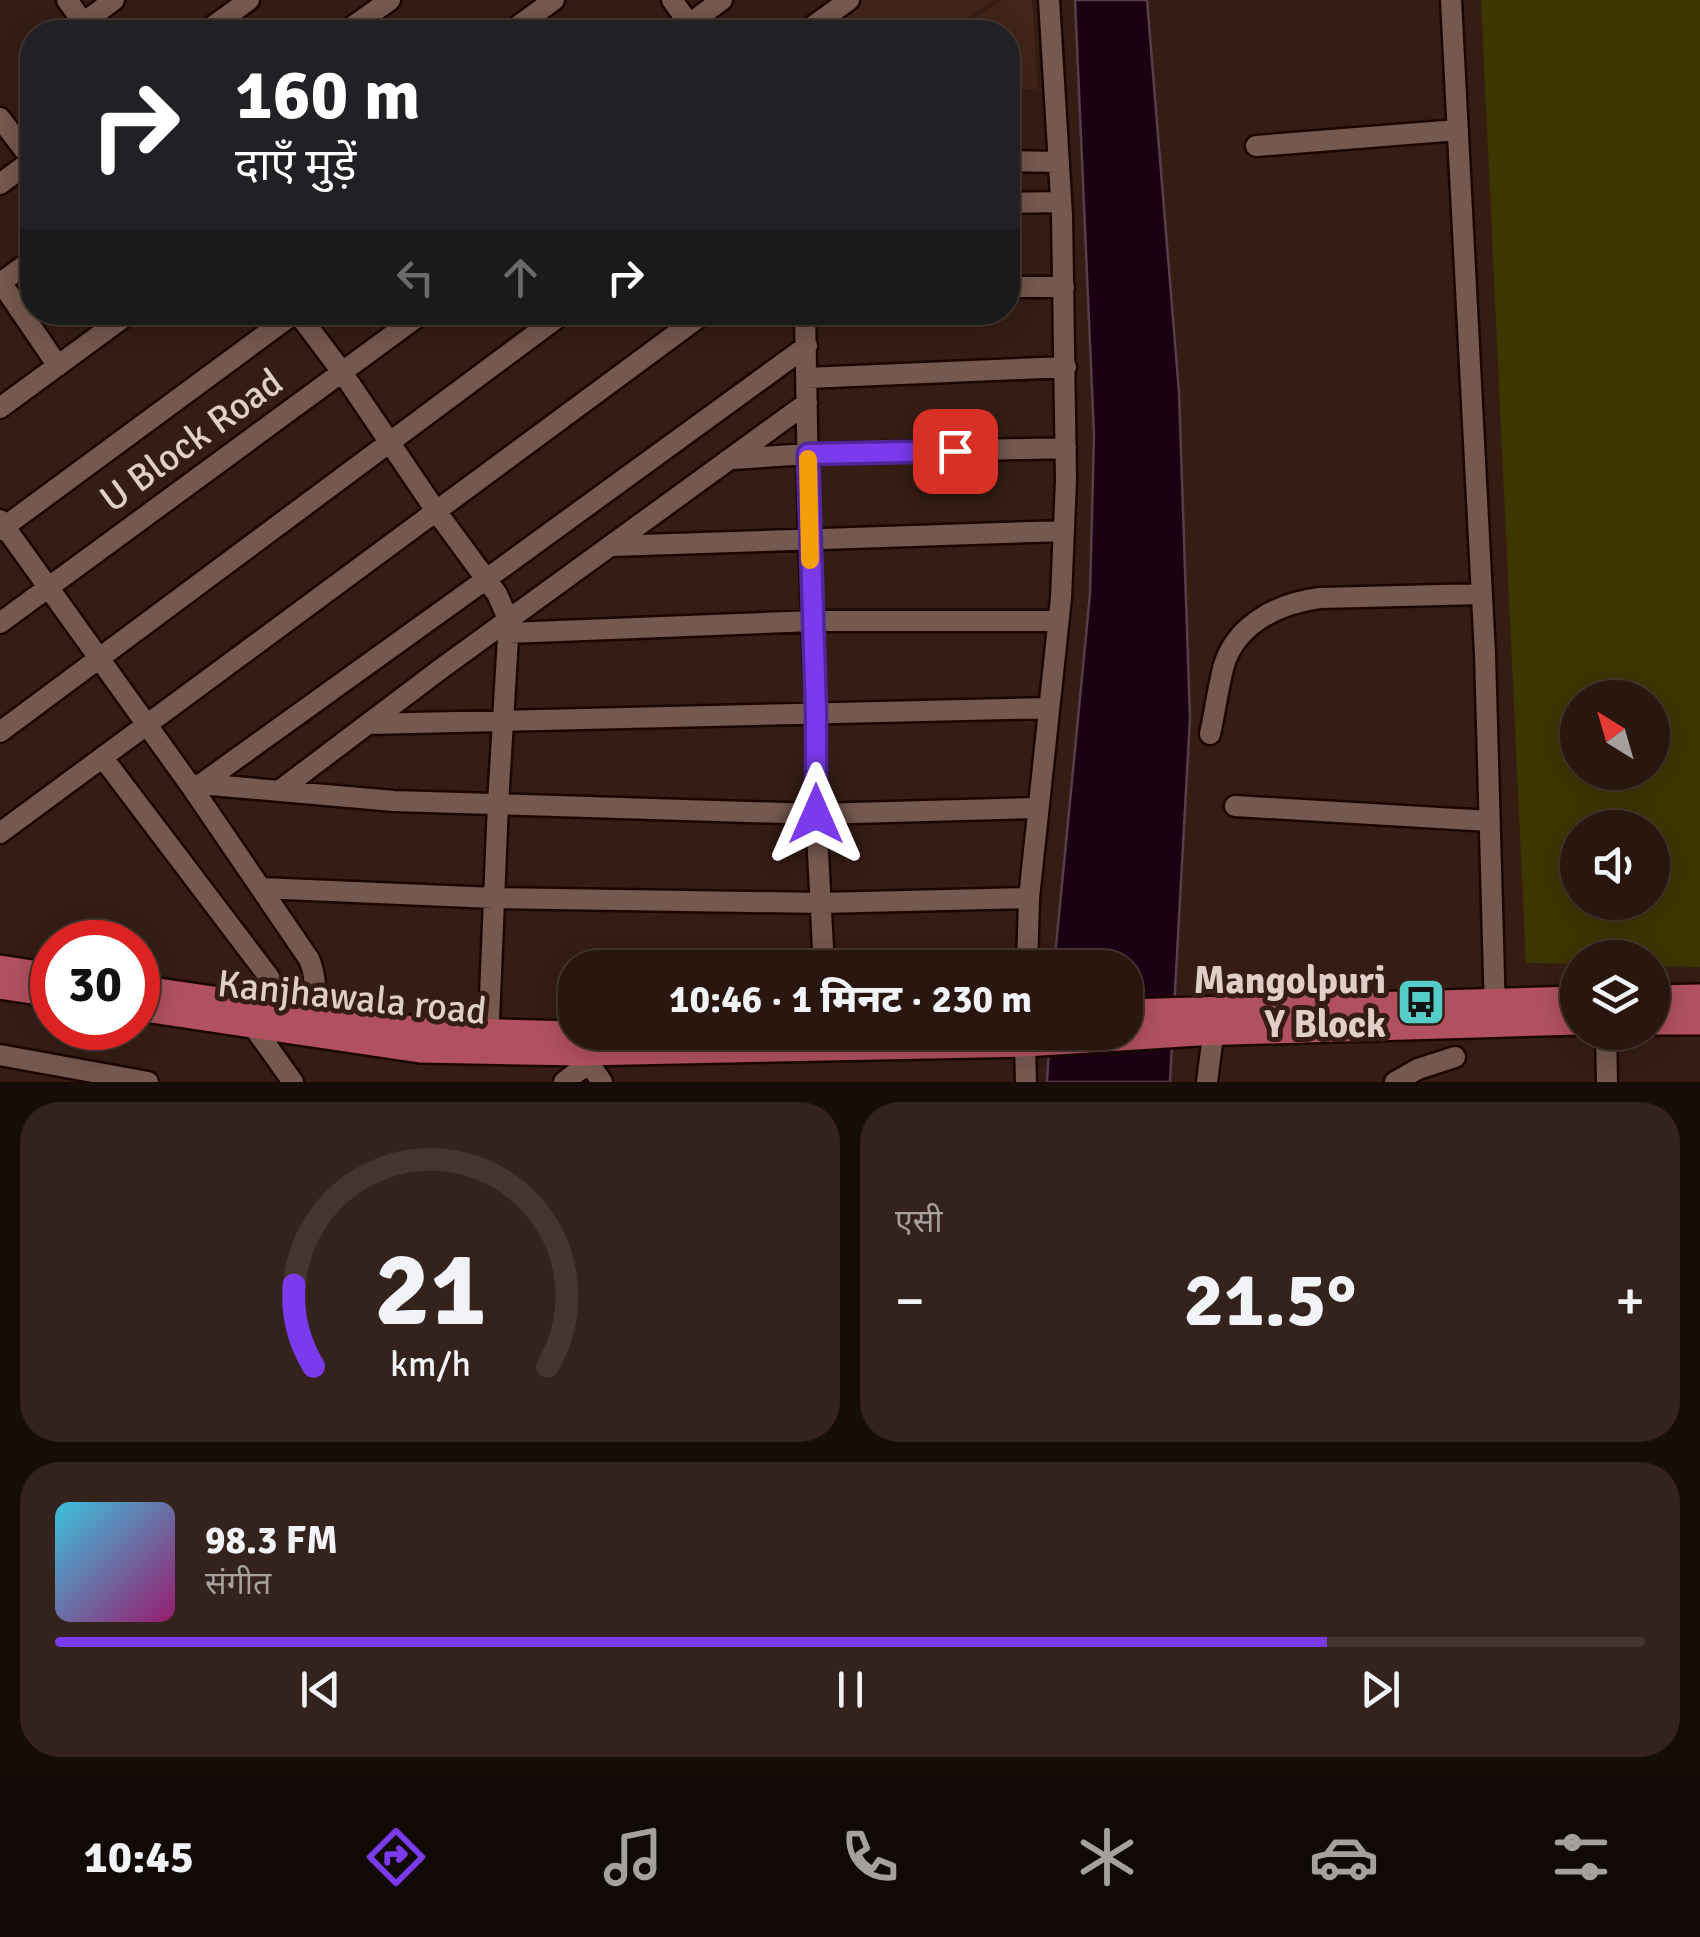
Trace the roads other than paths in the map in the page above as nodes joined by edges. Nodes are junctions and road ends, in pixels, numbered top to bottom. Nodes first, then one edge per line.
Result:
1 (114, 0) edge
2 (249, 0) edge
3 (390, 0) edge
4 (554, 0) edge
5 (722, 0) edge
6 (849, 0) edge
7 (1049, 0) edge
8 (1451, 0) edge
9 (95, 20) edge
10 (222, 20) edge
11 (362, 20) edge
12 (526, 20) edge
13 (699, 20) edge
14 (822, 20) edge
15 (0, 118) edge
16 (1458, 130) junction
17 (20, 144) edge
18 (1256, 146) dead end
19 (1020, 161) edge
20 (1059, 162) junction
21 (1062, 202) junction
22 (1020, 203) edge
23 (0, 282) edge
24 (1064, 287) junction
25 (1020, 288) edge
26 (20, 311) edge
27 (30, 325) edge
28 (113, 325) edge
29 (279, 325) edge
30 (307, 325) edge
31 (406, 325) edge
32 (547, 325) edge
33 (688, 325) edge
34 (806, 325) edge
35 (807, 346) junction
36 (58, 366) junction
37 (1066, 367) junction
38 (342, 372) junction
39 (806, 378) junction
40 (807, 404) junction
41 (0, 408) edge
42 (388, 442) junction
43 (1066, 448) junction
44 (808, 454) junction
45 (730, 459) junction
46 (436, 511) junction
47 (2, 526) edge
48 (1064, 531) junction
49 (809, 541) junction
50 (611, 546) junction
51 (485, 580) junction
52 (48, 588) junction
53 (1482, 594) junction
54 (812, 621) junction
55 (1058, 621) junction
56 (0, 623) edge
57 (508, 626) junction
58 (100, 658) junction
59 (1049, 708) junction
60 (816, 712) junction
61 (503, 721) junction
62 (368, 724) junction
63 (145, 725) junction
64 (0, 732) edge
65 (1210, 734) dead end
66 (103, 758) junction
67 (197, 786) junction
68 (278, 791) junction
69 (498, 804) junction
70 (1235, 806) dead end
71 (1038, 808) junction
72 (816, 814) junction
73 (1490, 820) junction
74 (0, 833) edge
75 (261, 888) junction
76 (494, 898) junction
77 (1029, 898) junction
78 (821, 902) junction
79 (823, 950) edge
80 (1028, 950) edge
81 (0, 968) edge
82 (30, 973) edge
83 (0, 986) edge
84 (30, 991) edge
85 (160, 992) edge
86 (1700, 997) edge
87 (1670, 998) edge
88 (1560, 1002) edge
89 (160, 1009) edge
90 (264, 1013) junction
91 (1495, 1013) junction
92 (315, 1015) junction
93 (1143, 1015) edge
94 (1560, 1020) edge
95 (1215, 1021) junction
96 (1180, 1022) junction
97 (1670, 1022) edge
98 (1700, 1022) edge
99 (1143, 1027) edge
100 (558, 1037) edge
101 (488, 1042) junction
102 (693, 1050) edge
103 (1031, 1050) edge
104 (1606, 1050) edge
105 (0, 1056) edge
106 (1456, 1057) dead end
107 (586, 1058) junction
108 (54, 1066) junction
109 (118, 1080) edge
110 (30, 1082) edge
111 (148, 1082) edge
112 (293, 1082) edge
113 (564, 1082) edge
114 (602, 1082) edge
115 (1026, 1082) edge
116 (1207, 1082) edge
117 (1395, 1082) edge
118 (1607, 1082) edge

1 - 9 street
2 - 10 street
3 - 11 street
4 - 12 street
5 - 13 street
6 - 14 street
7 - 20 street
8 - 16 street
15 - 17 street
16 - 18 street
16 - 53 street
19 - 20 street
20 - 21 street
21 - 22 street
21 - 24 street
23 - 26 street
24 - 25 street
24 - 37 street
27 - 36 street
28 - 36 street
29 - 47 street
30 - 38 street
31 - 38 street, U Block Road
32 - 42 street
33 - 46 street
34 - 35 street
35 - 39 street
35 - 51 street
36 - 41 street
37 - 39 street
37 - 43 street
38 - 42 street
38 - 52 street, U Block Road
39 - 40 street
40 - 44 street
40 - 45 street
42 - 46 street
42 - 58 street
43 - 44 street
43 - 48 street
44 - 45 street
44 - 49 street
45 - 50 street
46 - 51 street
46 - 63 street
47 - 52 street
48 - 49 street
48 - 55 street
49 - 50 street
49 - 54 street
50 - 57 street
51 - 57 street
51 - 67 street
52 - 56 street, U Block Road
52 - 58 street
53 - 65 street
53 - 73 street
54 - 55 street
54 - 57 street
54 - 60 street
55 - 59 street
57 - 61 street
57 - 62 street
58 - 63 street
58 - 64 street
59 - 60 street
59 - 71 street
60 - 61 street
60 - 72 street
61 - 62 street
61 - 69 street
62 - 68 street
63 - 66 street
63 - 67 street
66 - 74 street
66 - 90 street
67 - 68 street
67 - 75 street
68 - 69 street
69 - 72 street
69 - 76 street
70 - 73 street
71 - 72 street
71 - 77 street
72 - 78 street
73 - 91 street
75 - 76 street
75 - 92 street
76 - 78 street
76 - 101 street
77 - 78 street
77 - 80 street
78 - 79 street
81 - 82 main road
83 - 84 main road
85 - 90 main road, Kanjhawala road
86 - 87 main road
88 - 91 main road, Kanjhawala road
89 - 90 main road, Kanjhawala road
90 - 92 main road, Kanjhawala road
90 - 101 main road, Kanjhawala road
90 - 112 street
91 - 94 main road, Kanjhawala road
91 - 95 main road, Kanjhawala road
92 - 101 main road, Kanjhawala road
93 - 96 main road, Kanjhawala road
95 - 96 main road, Kanjhawala road
95 - 116 street
96 - 99 main road, Kanjhawala road
97 - 98 main road
100 - 101 main road, Kanjhawala road
101 - 107 main road, Kanjhawala road
102 - 107 main road, Kanjhawala road
103 - 115 street
104 - 118 street
105 - 108 street
106 - 117 street
107 - 113 street
107 - 114 street
108 - 109 street
108 - 110 street
109 - 111 street

